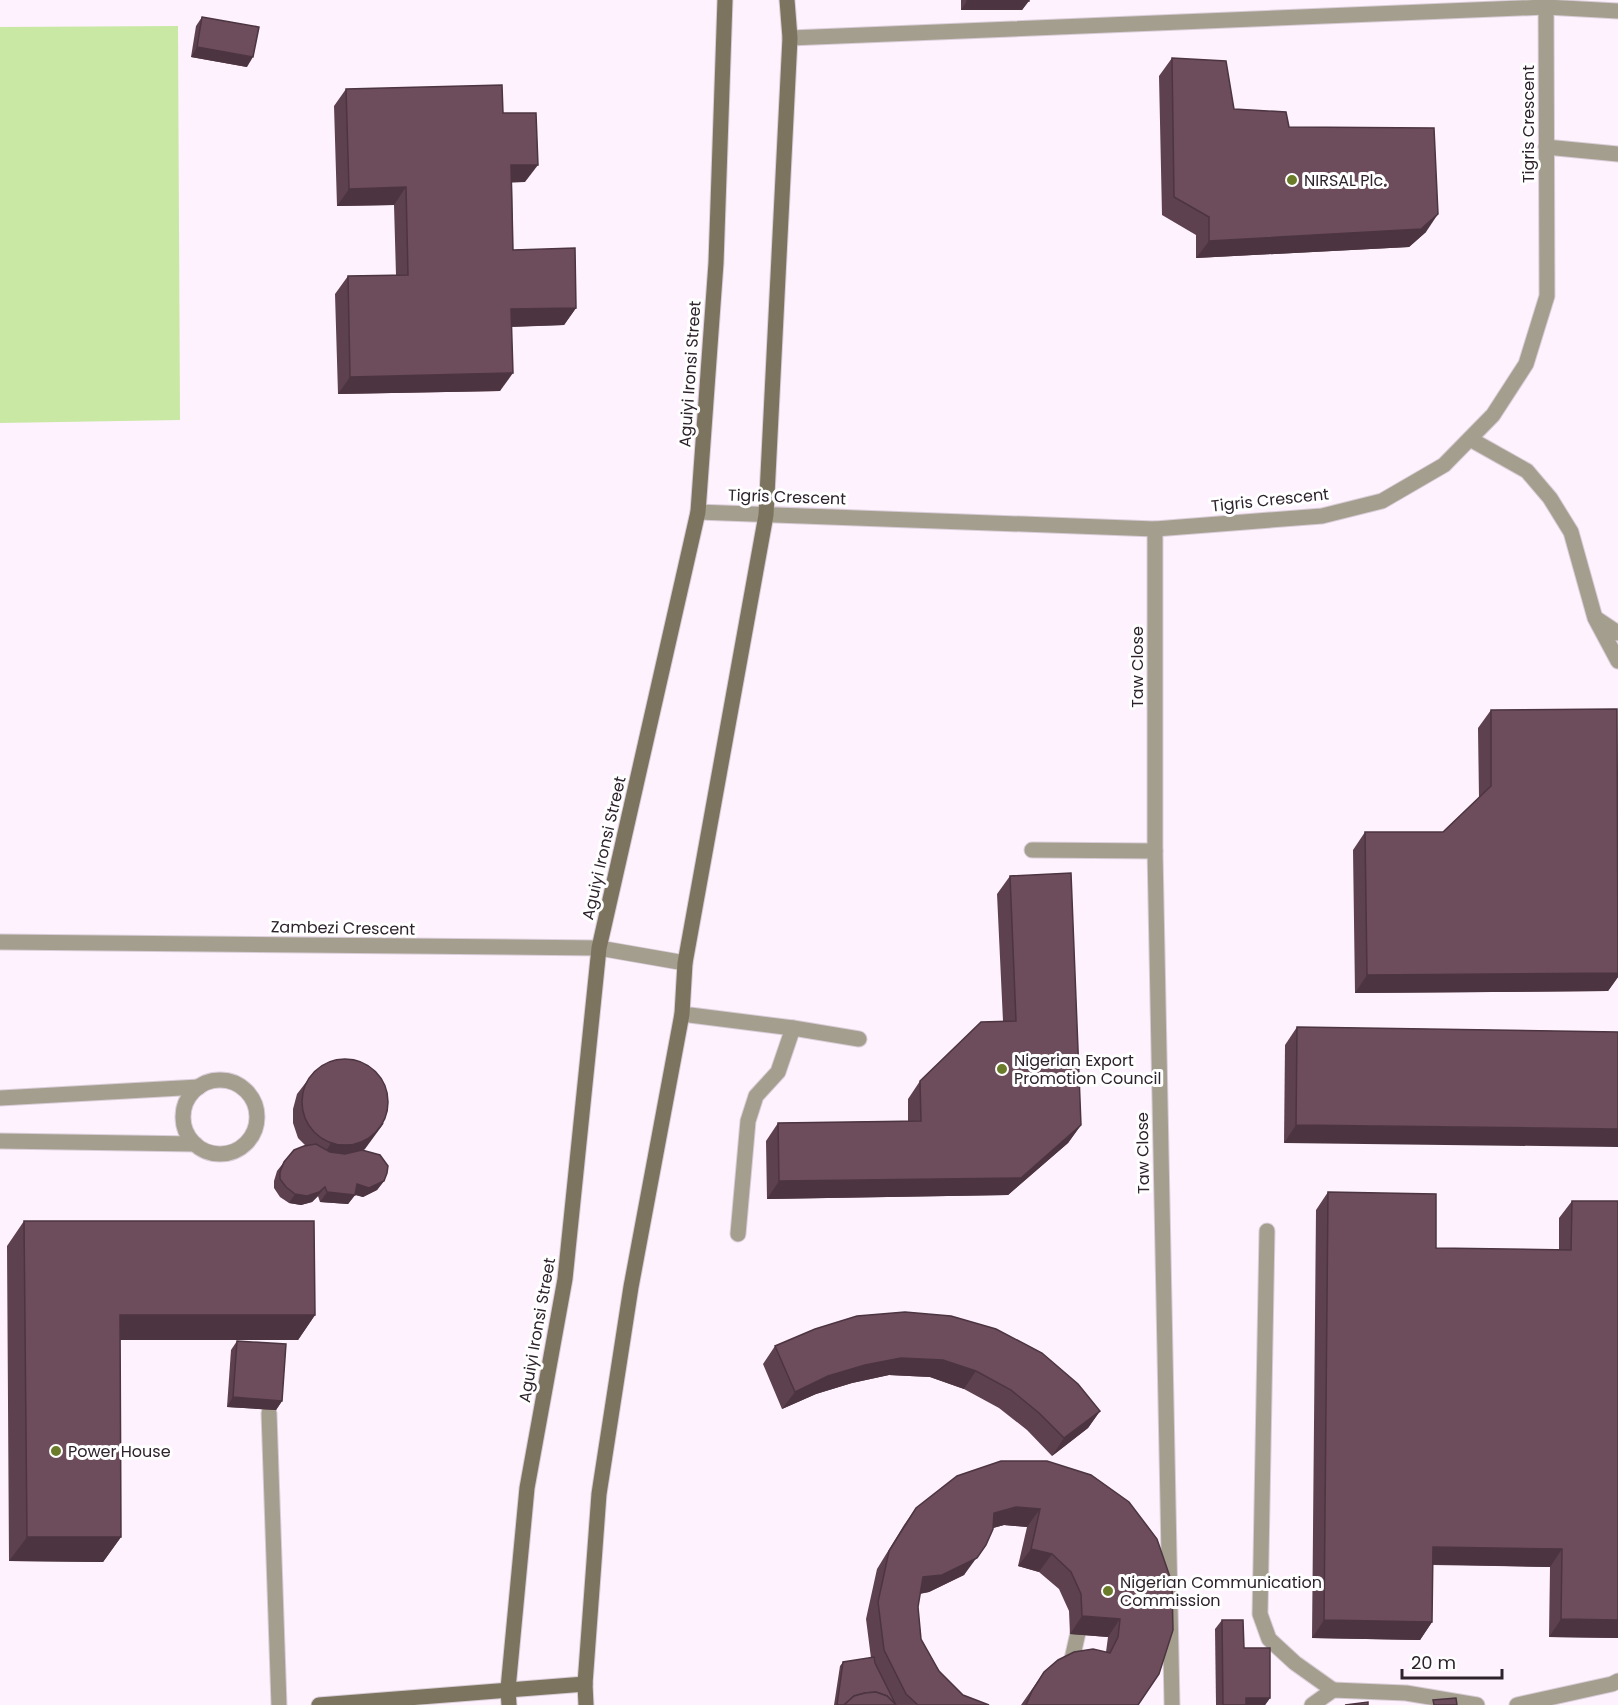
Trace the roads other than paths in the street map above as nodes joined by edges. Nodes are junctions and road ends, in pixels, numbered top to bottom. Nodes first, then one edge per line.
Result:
1 (725, 0) edge
2 (787, 0) edge
3 (1546, 4) edge
4 (1618, 11) edge
5 (790, 38) junction
6 (1546, 147) junction
7 (1618, 154) edge
8 (1470, 439) junction
9 (698, 512) junction
10 (766, 515) junction
11 (1155, 529) junction
12 (1595, 618) junction
13 (1618, 633) edge
14 (1618, 661) edge
15 (1032, 850) dead end
16 (1155, 851) junction
17 (0, 942) edge
18 (599, 948) junction
19 (685, 963) junction
20 (682, 1014) junction
21 (793, 1028) junction
22 (859, 1039) dead end
23 (199, 1086) junction
24 (0, 1098) edge
25 (0, 1140) edge
26 (195, 1144) junction
27 (1267, 1231) dead end
28 (738, 1234) dead end
29 (269, 1413) edge
30 (1083, 1602) edge
31 (1618, 1681) edge
32 (585, 1684) junction
33 (508, 1689) junction
34 (1333, 1690) junction
35 (279, 1705) edge
36 (319, 1705) edge
37 (509, 1705) edge
38 (586, 1705) edge
39 (1050, 1705) edge
40 (1172, 1705) edge
41 (1312, 1705) edge
42 (1477, 1705) edge
43 (1517, 1705) edge

1 - 9 main road, Aguiyi Ironsi Street
2 - 5 main road
3 - 4 street
3 - 5 street
3 - 6 street, Tigris Crescent
5 - 10 main road
6 - 7 street
6 - 8 street, Tigris Crescent
8 - 11 street, Tigris Crescent
8 - 12 street
9 - 10 street, Tigris Crescent
9 - 18 main road, Aguiyi Ironsi Street
10 - 11 street, Tigris Crescent
10 - 19 main road
11 - 16 street, Taw Close
12 - 13 street
12 - 14 street
15 - 16 street
16 - 40 street, Taw Close
17 - 18 street, Zambezi Crescent
18 - 19 street, Zambezi Crescent
18 - 33 main road, Aguiyi Ironsi Street
19 - 20 main road
20 - 21 street
20 - 32 main road
21 - 22 street
21 - 28 street
23 - 24 street
23 - 26 street
23 - 26 street
25 - 26 street
27 - 34 street
29 - 35 street
30 - 39 street
31 - 43 street
32 - 33 main road
32 - 38 main road
33 - 36 main road
33 - 37 main road, Aguiyi Ironsi Street
34 - 41 street
34 - 42 street

